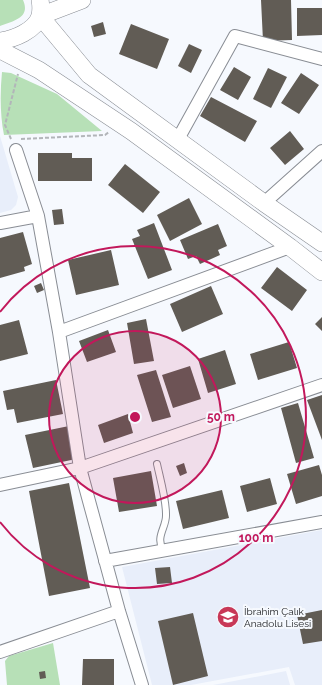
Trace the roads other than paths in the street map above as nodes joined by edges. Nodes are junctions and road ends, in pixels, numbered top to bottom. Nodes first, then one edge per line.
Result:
1 (82, 0) edge
2 (40, 8) edge
3 (0, 40) edge
4 (0, 50) edge
5 (322, 59) edge
6 (178, 139) junction
7 (18, 144) road end
8 (322, 151) edge
9 (264, 203) junction
10 (38, 216) junction
11 (0, 223) edge
12 (322, 242) edge
13 (290, 247) junction
14 (322, 272) edge
15 (59, 332) junction
16 (322, 385) edge
17 (156, 464) dead end
18 (80, 468) junction
19 (0, 486) edge
20 (322, 522) edge
21 (163, 550) junction
22 (105, 561) junction
23 (119, 611) junction
24 (0, 652) edge
25 (142, 685) edge

1 - 2 main road
2 - 3 main road
2 - 6 main road
4 - 13 main road
5 - 6 street
6 - 9 main road
7 - 10 street
8 - 9 street
9 - 12 main road
10 - 11 street
10 - 15 street
13 - 14 main road
13 - 15 street
15 - 18 street
16 - 18 street
17 - 21 lane
18 - 19 street
18 - 22 street
20 - 21 street
21 - 22 street
22 - 23 street
23 - 24 street
23 - 25 street

